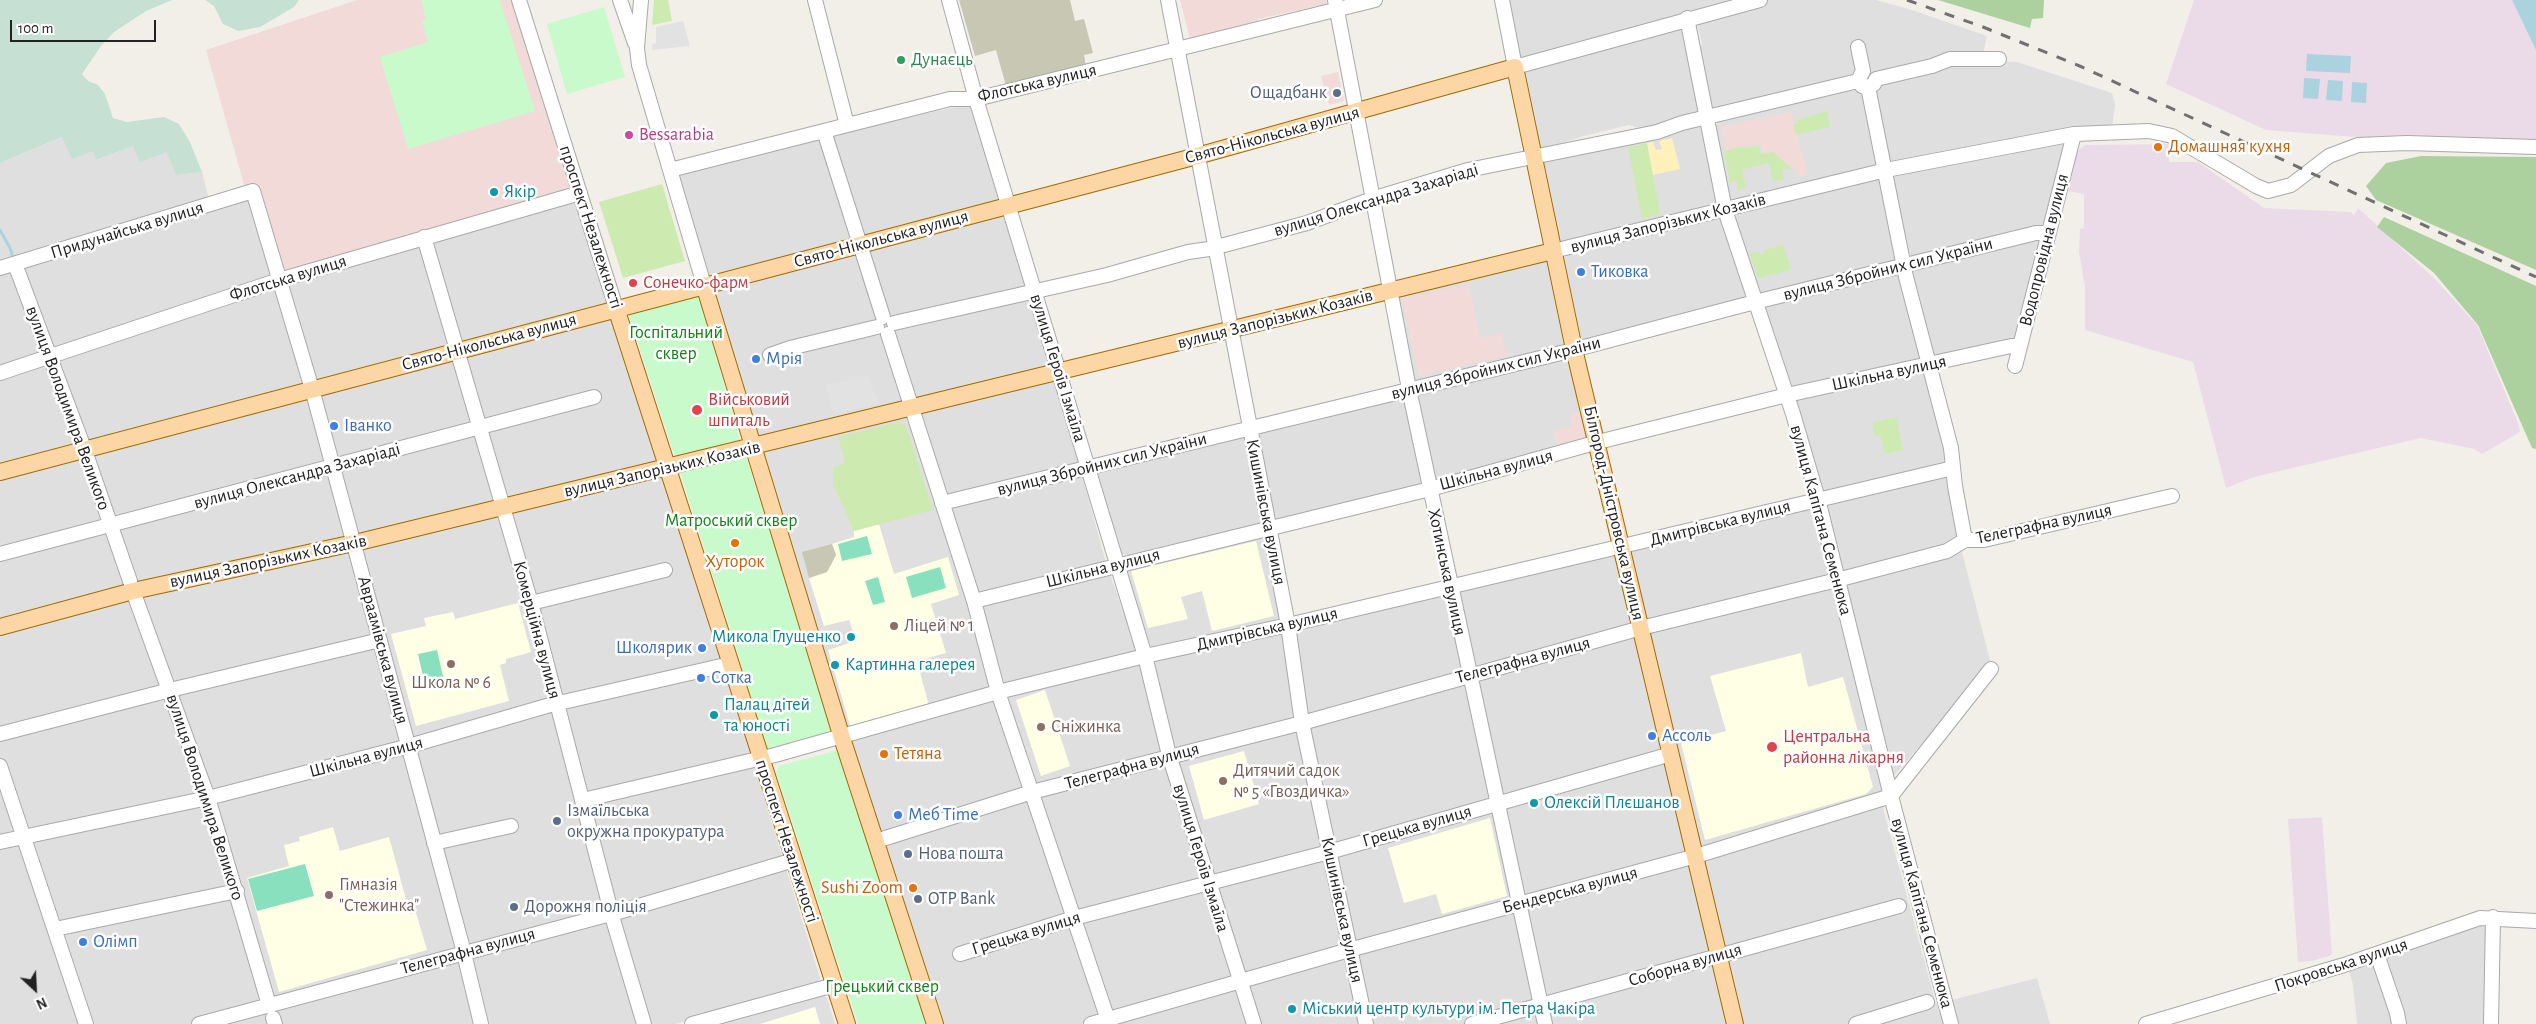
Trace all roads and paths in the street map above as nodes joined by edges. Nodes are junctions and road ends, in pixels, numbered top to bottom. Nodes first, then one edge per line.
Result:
1 (519, 0) edge
2 (620, 0) edge
3 (641, 0) edge
4 (815, 0) edge
5 (949, 0) edge
6 (1168, 0) edge
7 (1375, 0) edge
8 (1502, 0) edge
9 (1760, 0) edge
10 (1336, 5) edge
11 (1687, 18) junction
12 (1858, 47) dead end
13 (637, 48) junction
14 (1178, 49) junction
15 (1999, 59) dead end
16 (1515, 68) junction
17 (1866, 80) junction
18 (976, 99) junction
19 (1357, 112) junction
20 (1708, 118) junction
21 (848, 125) junction
22 (824, 131) junction
23 (2074, 134) junction
24 (2536, 147) edge
25 (1197, 156) junction
26 (1534, 158) junction
27 (670, 170) junction
28 (1886, 170) junction
29 (253, 191) joint
30 (580, 193) junction
31 (1372, 199) junction
32 (1010, 205) junction
33 (1726, 210) junction
34 (2049, 233) junction
35 (424, 237) junction
36 (860, 244) junction
37 (1214, 248) junction
38 (1553, 251) junction
39 (15, 264) junction
40 (1905, 265) junction
41 (0, 268) edge
42 (280, 280) junction
43 (704, 285) junction
44 (1034, 290) junction
45 (1390, 291) junction
46 (1755, 302) junction
47 (616, 308) junction
48 (886, 325) junction
49 (1230, 330) junction
50 (2020, 346) junction
51 (1574, 349) junction
52 (459, 351) junction
53 (50, 355) junction
54 (770, 355) dead end
55 (1929, 364) junction
56 (2015, 366) dead end
57 (1059, 371) junction
58 (0, 373) edge
59 (312, 389) junction
60 (1410, 389) junction
61 (1787, 395) junction
62 (594, 398) dead end
63 (912, 407) junction
64 (1249, 427) junction
65 (481, 428) junction
66 (1598, 442) junction
67 (752, 447) junction
68 (84, 448) junction
69 (333, 466) junction
70 (668, 467) junction
71 (1953, 468) junction
72 (1088, 469) junction
73 (0, 472) edge
74 (1430, 488) junction
75 (2172, 496) dead end
76 (1818, 499) junction
77 (942, 502) junction
78 (503, 507) junction
79 (110, 525) junction
80 (1268, 528) junction
81 (1964, 540) junction
82 (354, 543) junction
83 (1623, 547) junction
84 (0, 554) edge
85 (1117, 564) junction
86 (664, 570) dead end
87 (1837, 580) junction
88 (132, 586) junction
89 (1450, 586) junction
90 (974, 601) junction
91 (531, 603) junction
92 (1288, 625) junction
93 (0, 628) edge
94 (1641, 628) junction
95 (380, 640) junction
96 (1145, 656) junction
97 (730, 664) junction
98 (1991, 668) dead end
99 (1468, 674) junction
100 (170, 690) junction
101 (998, 692) junction
102 (557, 703) junction
103 (1302, 723) junction
104 (0, 734) edge
105 (842, 738) junction
106 (409, 746) junction
107 (1671, 754) junction
108 (1169, 755) junction
109 (761, 759) junction
110 (0, 766) edge
111 (1032, 792) junction
112 (1891, 796) junction
113 (208, 798) junction
114 (583, 800) junction
115 (1496, 803) junction
116 (511, 826) dead end
117 (24, 836) junction
118 (876, 841) junction
119 (0, 842) edge
120 (434, 843) junction
121 (1329, 852) junction
122 (1696, 856) junction
123 (794, 860) junction
124 (1207, 882) junction
125 (237, 891) junction
126 (1518, 905) junction
127 (1899, 906) dead end
128 (612, 913) junction
129 (2493, 917) junction
130 (1074, 918) junction
131 (2536, 921) edge
132 (55, 929) junction
133 (1350, 950) junction
134 (464, 953) junction
135 (960, 954) dead end
136 (2377, 954) junction
137 (1719, 955) junction
138 (1242, 982) junction
139 (834, 985) junction
140 (1927, 1002) dead end
141 (1541, 1006) junction
142 (273, 1016) edge
143 (1101, 1022) edge
144 (86, 1024) edge
145 (200, 1024) edge
146 (481, 1024) edge
147 (644, 1024) edge
148 (692, 1024) edge
149 (847, 1024) edge
150 (935, 1024) edge
151 (1254, 1024) edge
152 (1366, 1024) edge
153 (1472, 1024) edge
154 (1544, 1024) edge
155 (1735, 1024) edge
156 (1856, 1024) edge
157 (1951, 1024) edge
158 (2146, 1024) edge
159 (2399, 1024) edge
160 (2492, 1024) edge

1 - 30 street, проспект Незалежності
2 - 13 street
3 - 13 street
4 - 21 street
5 - 18 street, вулиця Героїв Ізмаїла
6 - 14 street, Кишинівська вулиця
7 - 10 street, Флотська вулиця
8 - 16 street, Білгород-Дністровська вулиця
9 - 11 street, Свято-Нікольська вулиця
10 - 14 street, Флотська вулиця
10 - 19 street, Хотинська вулиця
11 - 16 street, Свято-Нікольська вулиця
11 - 20 street, вулиця Капітана Семенюка
12 - 17 street
13 - 27 street
14 - 18 street, Флотська вулиця
14 - 25 street, Кишинівська вулиця
15 - 17 street, вулиця Олександра Захаріаді
16 - 19 main road, Свято-Нікольська вулиця
16 - 26 main road, Білгород-Дністровська вулиця
17 - 20 street, вулиця Олександра Захаріаді
17 - 28 street
18 - 21 street, Флотська вулиця
18 - 32 street, вулиця Героїв Ізмаїла
19 - 25 main road, Свято-Нікольська вулиця
19 - 31 street, Хотинська вулиця
20 - 26 street, вулиця Олександра Захаріаді
20 - 33 street, вулиця Капітана Семенюка
21 - 22 street, Флотська вулиця
22 - 27 street, Флотська вулиця
22 - 36 street
23 - 24 street, вулиця Запорізьких Козаків
23 - 28 street, вулиця Запорізьких Козаків
23 - 34 street, Водопровідна вулиця
25 - 32 main road, Свято-Нікольська вулиця
25 - 37 street, Кишинівська вулиця
26 - 31 street, вулиця Олександра Захаріаді
26 - 38 main road, Білгород-Дністровська вулиця
27 - 43 street
28 - 33 street, вулиця Запорізьких Козаків
28 - 40 street
29 - 39 street, Придунайська вулиця
29 - 42 street, Авраамівська вулиця
30 - 35 street, Флотська вулиця
30 - 47 street, проспект Незалежності
31 - 37 street, вулиця Олександра Захаріаді
31 - 45 street, Хотинська вулиця
32 - 36 main road, Свято-Нікольська вулиця
32 - 44 street, вулиця Героїв Ізмаїла
33 - 38 street, вулиця Запорізьких Козаків
33 - 46 street, вулиця Капітана Семенюка
34 - 40 street, вулиця Збройних сил України
34 - 50 street, Водопровідна вулиця
35 - 42 street, Флотська вулиця
35 - 52 street, Комерційна вулиця
36 - 43 main road, Свято-Нікольська вулиця
36 - 48 street
37 - 44 street, вулиця Олександра Захаріаді
37 - 49 street, Кишинівська вулиця
38 - 45 main road, вулиця Запорізьких Козаків
38 - 51 main road, Білгород-Дністровська вулиця
39 - 41 street, Придунайська вулиця
39 - 53 street, вулиця Володимира Великого
40 - 46 street, вулиця Збройних сил України
40 - 55 street
42 - 53 street, Флотська вулиця
42 - 59 street, Авраамівська вулиця
43 - 47 main road, Свято-Нікольська вулиця
43 - 67 main road
44 - 48 street, вулиця Олександра Захаріаді
44 - 57 street, вулиця Героїв Ізмаїла
45 - 49 main road, вулиця Запорізьких Козаків
45 - 60 street, Хотинська вулиця
46 - 51 street, вулиця Збройних сил України
46 - 61 street, вулиця Капітана Семенюка
47 - 52 main road, Свято-Нікольська вулиця
47 - 70 main road, проспект Незалежності
48 - 54 street, вулиця Олександра Захаріаді
48 - 63 street
49 - 57 main road, вулиця Запорізьких Козаків
49 - 64 street, Кишинівська вулиця
50 - 55 street, Шкільна вулиця
50 - 56 street, Водопровідна вулиця
51 - 60 street, вулиця Збройних сил України
51 - 66 main road, Білгород-Дністровська вулиця
52 - 59 main road, Свято-Нікольська вулиця
52 - 65 street, Комерційна вулиця
53 - 58 street, Флотська вулиця
53 - 68 street, вулиця Володимира Великого
55 - 61 street, Шкільна вулиця
55 - 71 street
57 - 63 main road, вулиця Запорізьких Козаків
57 - 72 street, вулиця Героїв Ізмаїла
59 - 68 main road, Свято-Нікольська вулиця
59 - 69 street, Авраамівська вулиця
60 - 64 street, вулиця Збройних сил України
60 - 74 street, Хотинська вулиця
61 - 66 street, Шкільна вулиця
61 - 76 street, вулиця Капітана Семенюка
62 - 65 street, вулиця Олександра Захаріаді
63 - 67 main road, вулиця Запорізьких Козаків
63 - 77 street
64 - 72 street, вулиця Збройних сил України
64 - 80 street, Кишинівська вулиця
65 - 69 street, вулиця Олександра Захаріаді
65 - 78 street, Комерційна вулиця
66 - 74 street, Шкільна вулиця
66 - 83 main road, Білгород-Дністровська вулиця
67 - 70 main road, вулиця Запорізьких Козаків
67 - 105 main road
68 - 73 main road, Свято-Нікольська вулиця
68 - 79 street, вулиця Володимира Великого
69 - 79 street, вулиця Олександра Захаріаді
69 - 82 street, Авраамівська вулиця
70 - 78 main road, вулиця Запорізьких Козаків
70 - 97 main road, проспект Незалежності
71 - 76 street, Дмитрівська вулиця
71 - 81 street
72 - 77 street, вулиця Збройних сил України
72 - 85 street, вулиця Героїв Ізмаїла
74 - 80 street, Шкільна вулиця
74 - 89 street, Хотинська вулиця
75 - 81 street, Телеграфна вулиця
76 - 83 street, Дмитрівська вулиця
76 - 87 street, вулиця Капітана Семенюка
77 - 90 street
78 - 82 main road, вулиця Запорізьких Козаків
78 - 91 street, Комерційна вулиця
79 - 84 street, вулиця Олександра Захаріаді
79 - 88 street, вулиця Володимира Великого
80 - 85 street, Шкільна вулиця
80 - 92 street, Кишинівська вулиця
81 - 87 street, Телеграфна вулиця
82 - 88 main road, вулиця Запорізьких Козаків
82 - 95 street, Авраамівська вулиця
83 - 89 street, Дмитрівська вулиця
83 - 94 main road, Білгород-Дністровська вулиця
85 - 90 street, Шкільна вулиця
85 - 96 street, вулиця Героїв Ізмаїла
86 - 91 street
87 - 94 street, Телеграфна вулиця
87 - 112 street, вулиця Капітана Семенюка
88 - 93 main road, вулиця Запорізьких Козаків
88 - 100 street, вулиця Володимира Великого
89 - 92 street, Дмитрівська вулиця
89 - 99 street, Хотинська вулиця
90 - 101 street
91 - 102 street, Комерційна вулиця
92 - 96 street, Дмитрівська вулиця
92 - 103 street, Кишинівська вулиця
94 - 99 street, Телеграфна вулиця
94 - 107 main road, Білгород-Дністровська вулиця
95 - 100 street
95 - 106 street, Авраамівська вулиця
96 - 101 street, Дмитрівська вулиця
96 - 108 street, вулиця Героїв Ізмаїла
97 - 102 street, Шкільна вулиця
97 - 109 main road, проспект Незалежності
98 - 112 street
99 - 103 street, Телеграфна вулиця
99 - 115 street, Хотинська вулиця
100 - 104 street
100 - 113 street, вулиця Володимира Великого
101 - 105 street, Дмитрівська вулиця
101 - 111 street
102 - 106 street, Шкільна вулиця
102 - 114 street, Комерційна вулиця
103 - 108 street, Телеграфна вулиця
103 - 121 street, Кишинівська вулиця
105 - 109 street, Дмитрівська вулиця
105 - 118 main road
106 - 113 street, Шкільна вулиця
106 - 120 street, Авраамівська вулиця
107 - 115 street, Грецька вулиця
107 - 122 main road, Білгород-Дністровська вулиця
108 - 111 street, Телеграфна вулиця
108 - 124 street, вулиця Героїв Ізмаїла
109 - 114 street, Дмитрівська вулиця
109 - 123 main road, проспект Незалежності
110 - 117 street
111 - 118 street, Телеграфна вулиця
111 - 130 street
112 - 122 street, Бендерська вулиця
112 - 157 street, вулиця Капітана Семенюка
113 - 117 street, Шкільна вулиця
113 - 125 street, вулиця Володимира Великого
114 - 128 street, Комерційна вулиця
115 - 121 street, Грецька вулиця
115 - 126 street, Хотинська вулиця
116 - 120 street
117 - 119 street, Шкільна вулиця
117 - 132 street
118 - 150 main road
120 - 134 street, Авраамівська вулиця
121 - 124 street, Грецька вулиця
121 - 133 street, Кишинівська вулиця
122 - 126 street, Бендерська вулиця
122 - 137 main road, Білгород-Дністровська вулиця
123 - 128 street, Телеграфна вулиця
123 - 139 main road, проспект Незалежності
124 - 130 street, Грецька вулиця
124 - 138 street, вулиця Героїв Ізмаїла
125 - 132 street
125 - 142 street, вулиця Володимира Великого
126 - 133 street, Бендерська вулиця
126 - 141 street, Хотинська вулиця
127 - 137 street, Соборна вулиця
128 - 134 street, Телеграфна вулиця
128 - 147 street, Комерційна вулиця
129 - 131 street, Покровська вулиця
129 - 136 street, Покровська вулиця
129 - 160 street
130 - 135 street, Грецька вулиця
130 - 143 street
132 - 144 street
133 - 138 street, Бендерська вулиця
133 - 152 street, Кишинівська вулиця
134 - 142 street, Телеграфна вулиця
134 - 146 street, Авраамівська вулиця
136 - 158 street, Покровська вулиця
136 - 159 street
137 - 141 street, Соборна вулиця
137 - 155 main road, Білгород-Дністровська вулиця
138 - 143 street, Бендерська вулиця
138 - 151 street, вулиця Героїв Ізмаїла
139 - 148 street
139 - 149 main road, проспект Незалежності
140 - 156 street
141 - 153 street, Соборна вулиця
141 - 154 street, Хотинська вулиця
142 - 145 street, Телеграфна вулиця

